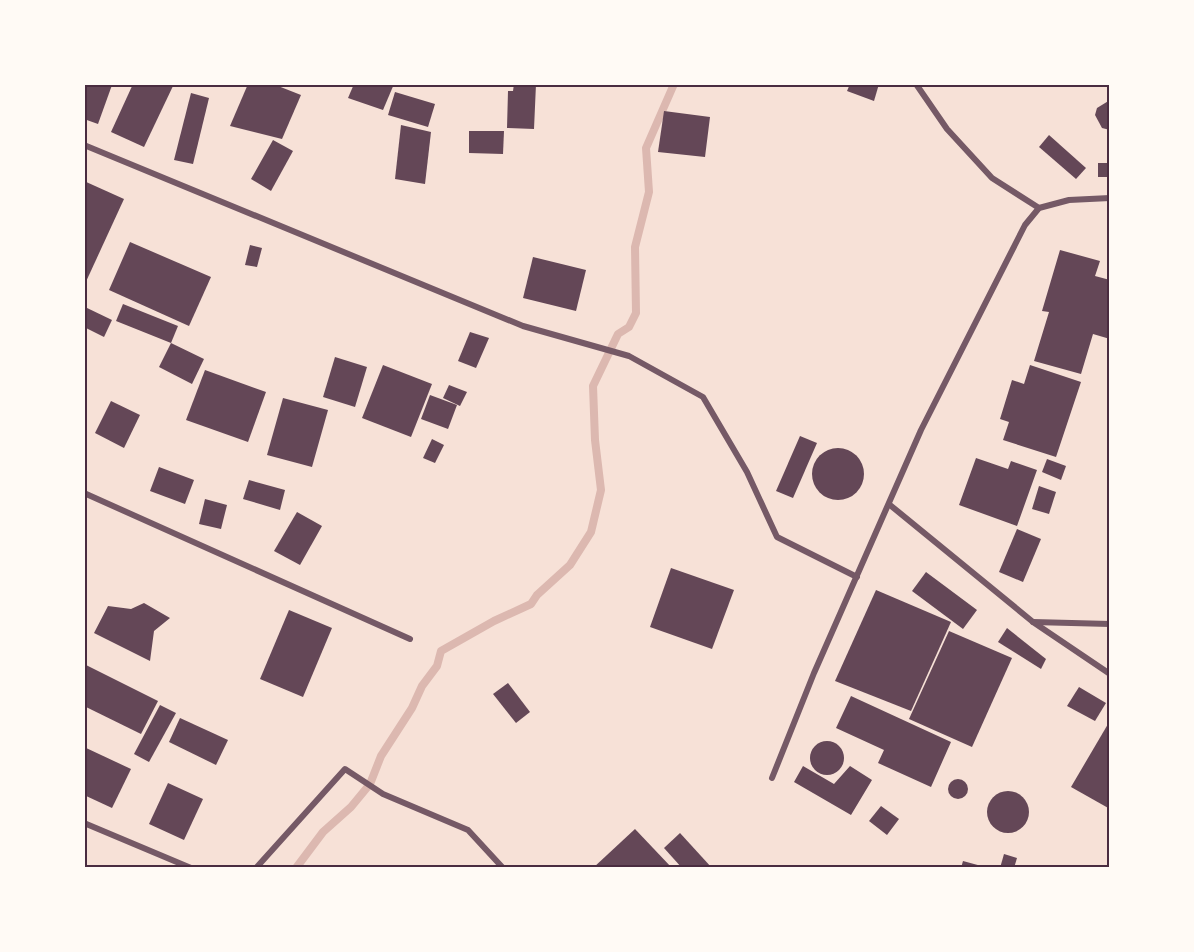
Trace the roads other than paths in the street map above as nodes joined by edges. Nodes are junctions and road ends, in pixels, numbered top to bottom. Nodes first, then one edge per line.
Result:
1 (916, 84) edge
2 (84, 145) edge
3 (1110, 198) edge
4 (1039, 208) junction
5 (84, 493) edge
6 (890, 505) junction
7 (857, 577) junction
8 (1033, 622) junction
9 (1110, 624) edge
10 (411, 639) dead end
11 (1110, 674) edge
12 (772, 778) dead end
13 (84, 823) edge
14 (191, 868) edge
15 (256, 868) edge
16 (503, 868) edge

1 - 4 street
2 - 7 street
3 - 4 street
4 - 6 street
5 - 10 street
6 - 7 street
6 - 8 street
7 - 12 street
8 - 9 street
8 - 11 street
13 - 14 street
15 - 16 street

